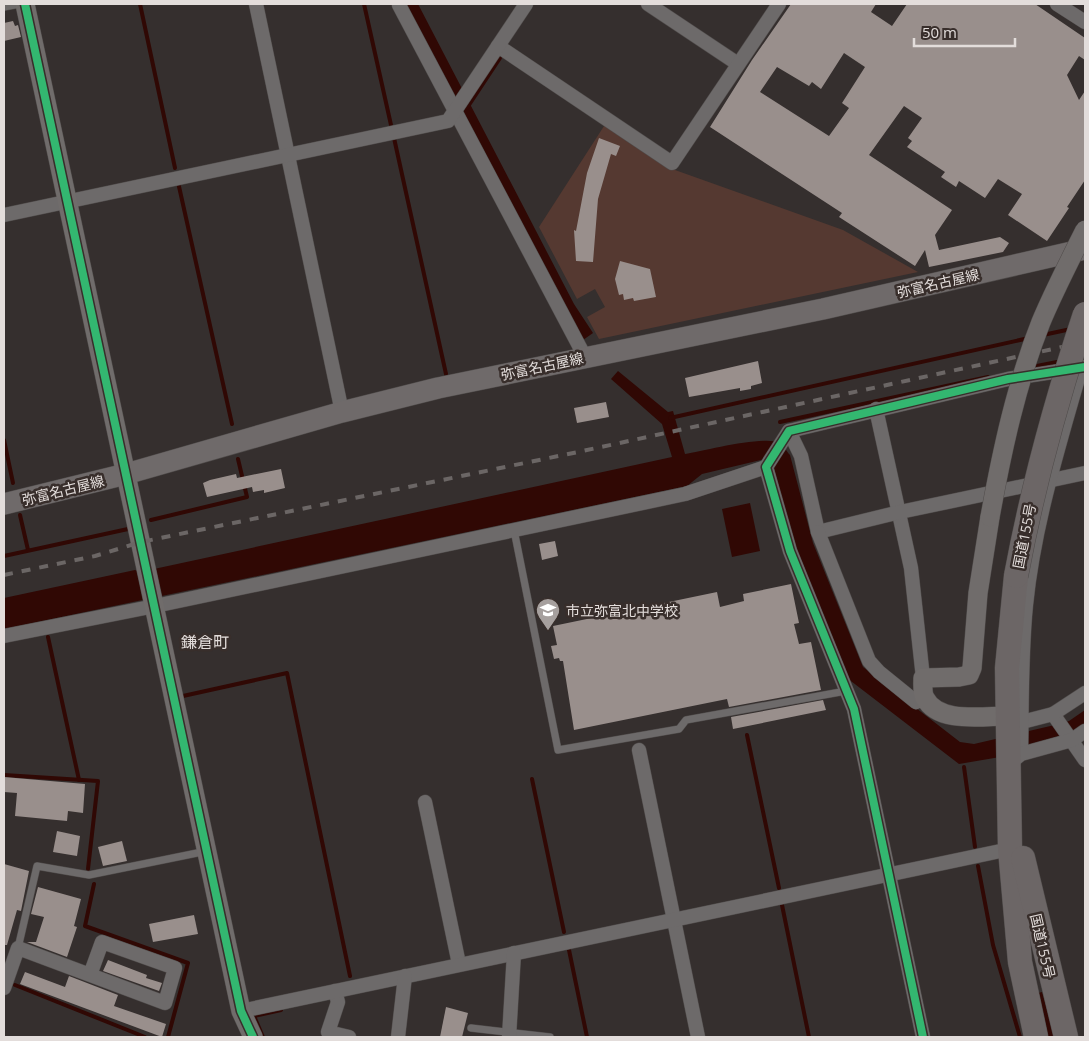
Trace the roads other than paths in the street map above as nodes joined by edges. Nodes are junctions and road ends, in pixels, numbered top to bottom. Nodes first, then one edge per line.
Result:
1 (20, 4) edge
2 (25, 4) edge
3 (256, 4) edge
4 (526, 4) edge
5 (648, 4) edge
6 (779, 4) edge
7 (1057, 4) edge
8 (399, 5) edge
9 (4, 7) edge
10 (1085, 22) edge
11 (498, 46) junction
12 (738, 64) junction
13 (455, 110) junction
14 (286, 156) junction
15 (67, 202) junction
16 (4, 215) edge
17 (1085, 230) edge
18 (1085, 249) edge
19 (1085, 314) edge
20 (585, 357) junction
21 (1083, 368) edge
22 (876, 409) junction
23 (342, 412) junction
24 (786, 435) junction
25 (767, 466) junction
26 (1085, 473) edge
27 (126, 474) junction
28 (1048, 481) junction
29 (4, 504) edge
30 (900, 512) junction
31 (514, 530) junction
32 (818, 532) junction
33 (154, 602) junction
34 (4, 636) edge
35 (923, 687) junction
36 (846, 691) junction
37 (1085, 693) edge
38 (1053, 714) junction
39 (1012, 722) junction
40 (1085, 732) edge
41 (1072, 740) junction
42 (638, 743) junction
43 (1012, 758) junction
44 (1085, 760) edge
45 (424, 802) dead end
46 (1010, 849) junction
47 (207, 851) junction
48 (889, 875) junction
49 (673, 920) junction
50 (18, 948) junction
51 (514, 953) junction
52 (459, 964) junction
53 (90, 975) junction
54 (406, 976) junction
55 (4, 988) edge
56 (335, 991) junction
57 (241, 1011) junction
58 (471, 1028) dead end
59 (509, 1034) edge
60 (253, 1037) edge
61 (349, 1037) edge
62 (398, 1037) edge
63 (550, 1037) edge
64 (698, 1037) edge
65 (923, 1037) edge
66 (1036, 1037) edge
67 (1066, 1037) edge

1 - 9 lane
2 - 15 street
3 - 14 street
4 - 11 street
5 - 12 street
6 - 12 street
7 - 10 street
8 - 13 street
11 - 12 street
11 - 13 street
13 - 14 street
13 - 20 street
14 - 15 street
14 - 23 street
15 - 16 street
15 - 27 street
17 - 35 street, bridge
18 - 20 main road, 弥富名古屋線
19 - 39 highway, 国道155号, bridge
20 - 23 main road, 弥富名古屋線
21 - 22 street
21 - 28 street
22 - 24 street
22 - 30 street
23 - 27 main road, 弥富名古屋線
24 - 25 street
24 - 32 street
25 - 31 street
25 - 36 street
26 - 28 street
27 - 29 main road, 弥富名古屋線
27 - 33 street
28 - 30 street
28 - 39 street
30 - 32 street
30 - 35 street
31 - 33 street
31 - 42 lane
32 - 35 street
33 - 34 street
33 - 47 street
35 - 39 street
36 - 42 lane
36 - 48 street
37 - 38 street
38 - 39 street
38 - 41 street
39 - 43 highway, 国道155号
40 - 41 street
41 - 43 street
41 - 44 street
42 - 49 street
43 - 46 highway, 国道155号
43 - 67 highway, 国道155号
45 - 52 street
46 - 48 street
46 - 66 highway, 国道155号
47 - 50 lane
47 - 57 street
48 - 49 street
48 - 65 street
49 - 51 street
49 - 64 street
50 - 53 street
50 - 55 street
51 - 52 street
51 - 59 street
52 - 54 street
53 - 53 street
54 - 56 street
54 - 62 street
56 - 57 street
56 - 61 street
57 - 60 street
58 - 59 lane
59 - 63 lane

